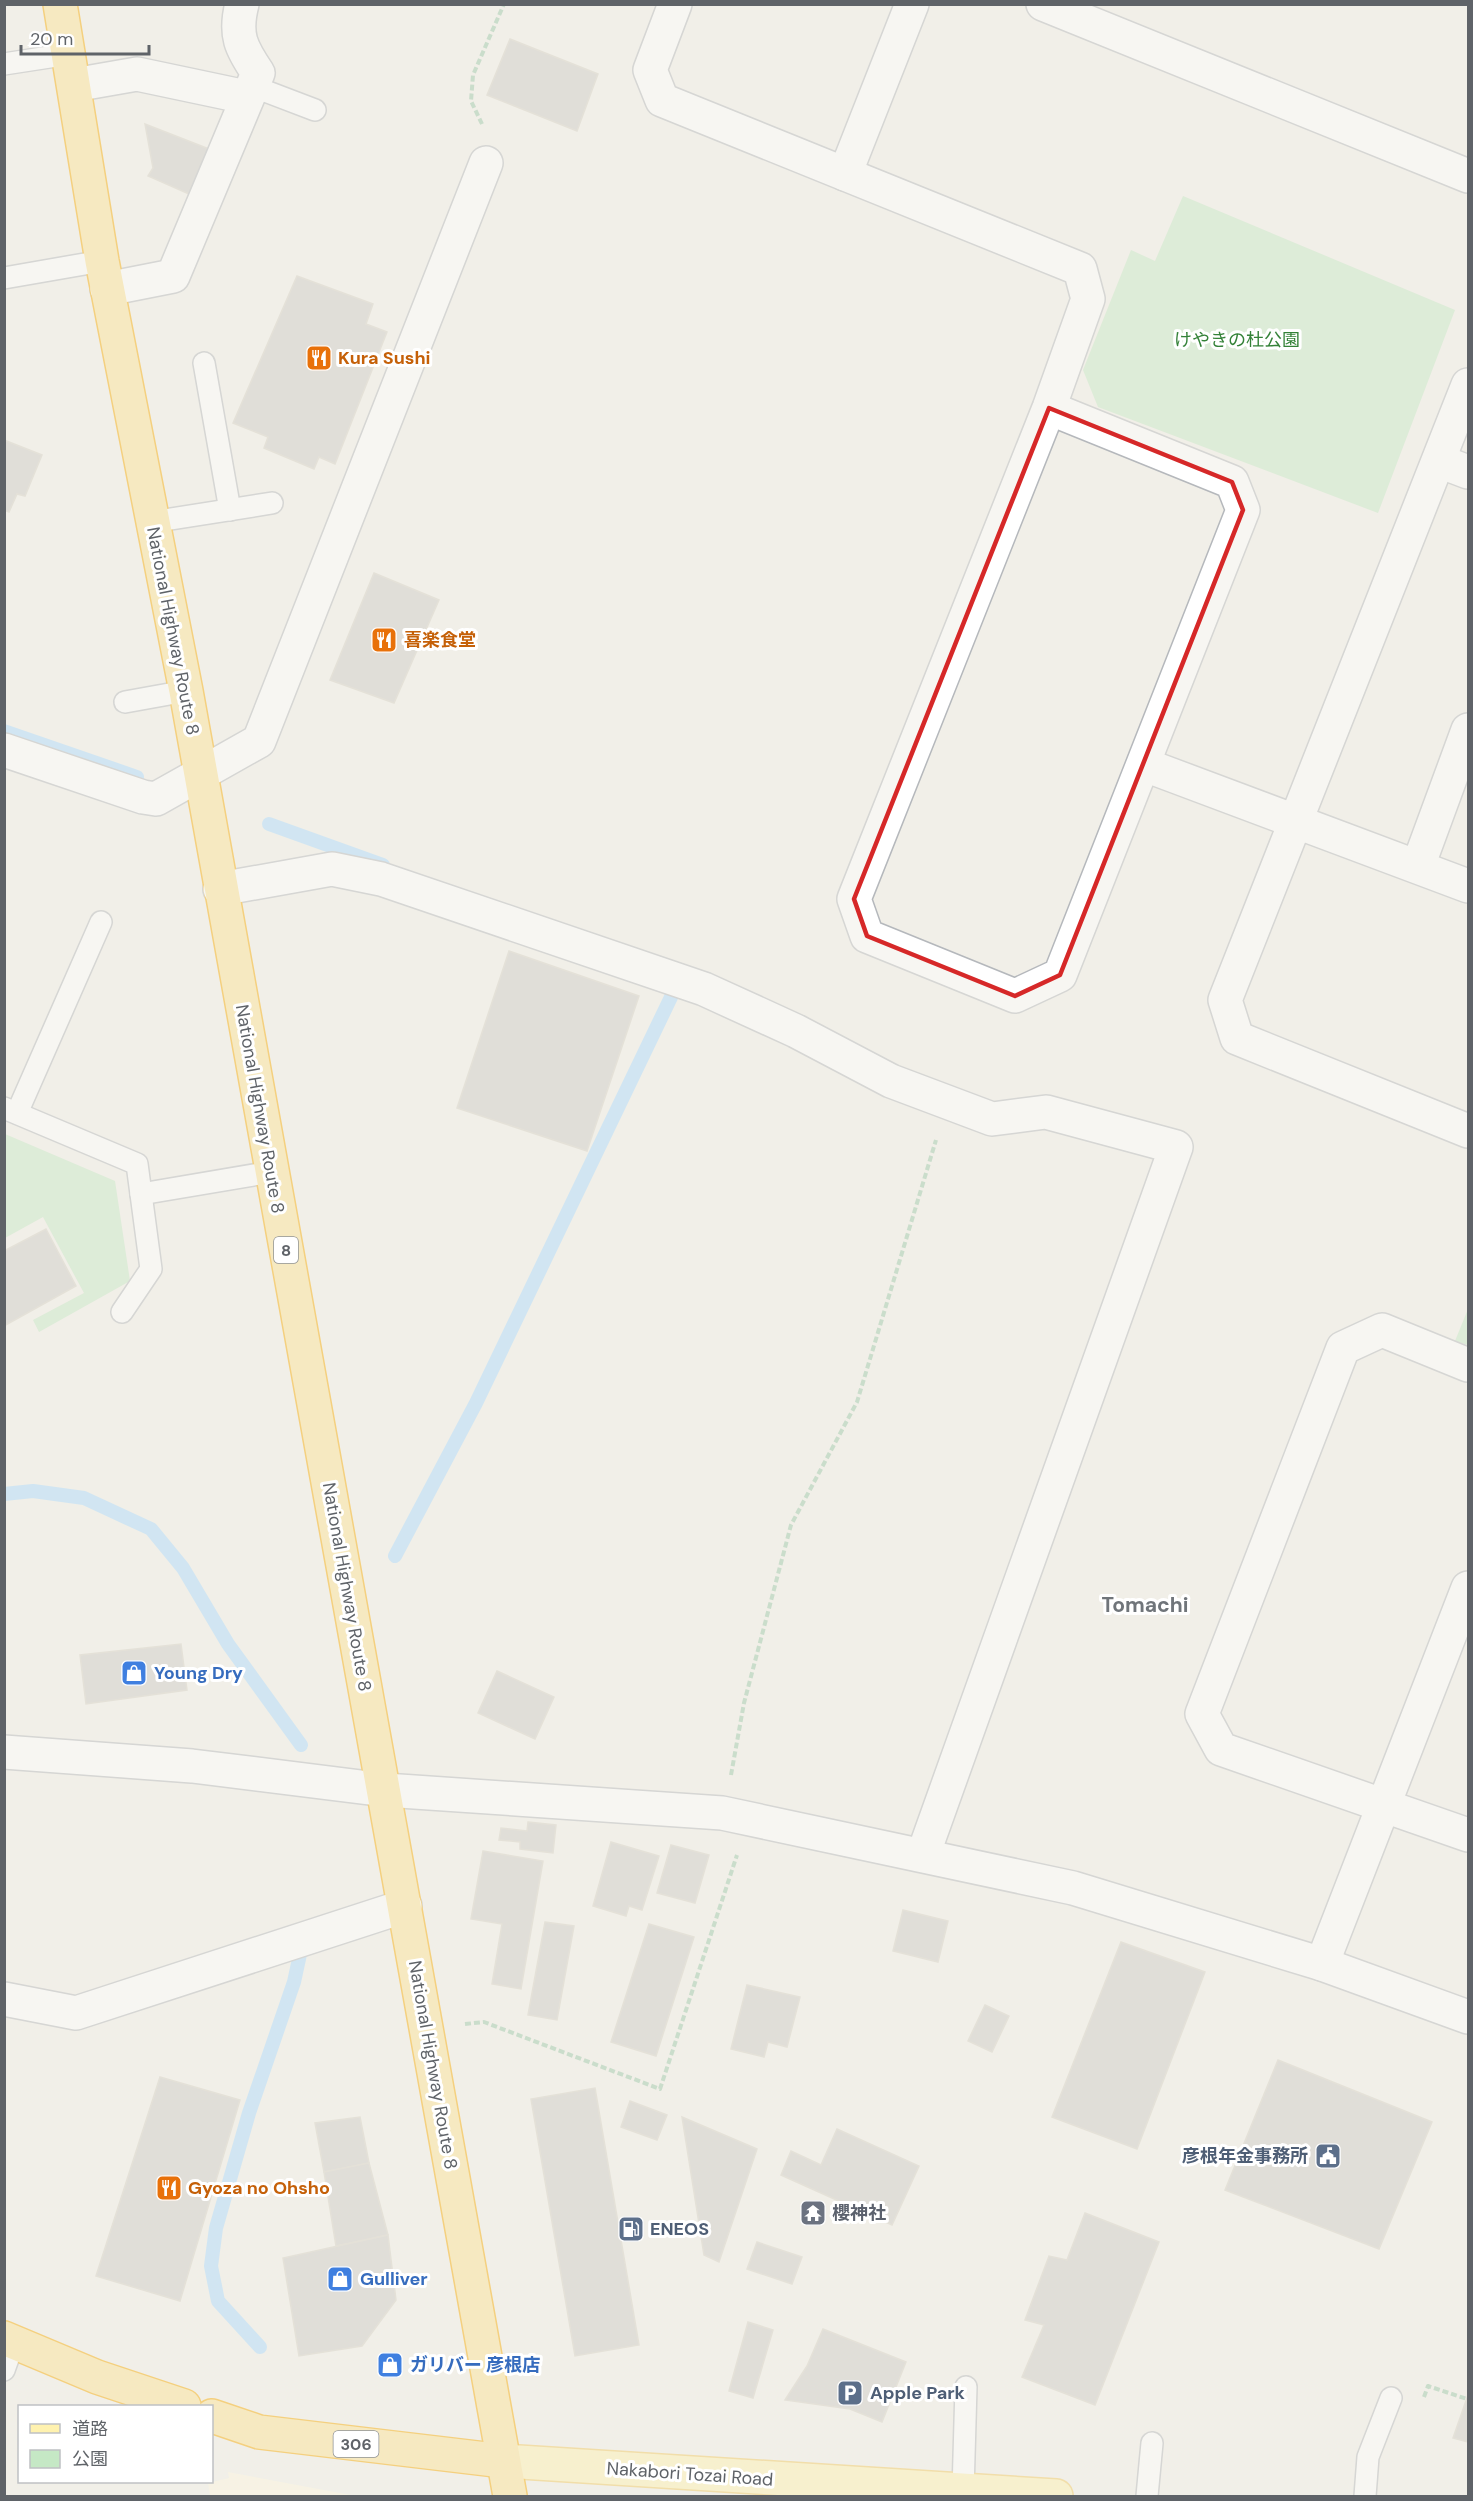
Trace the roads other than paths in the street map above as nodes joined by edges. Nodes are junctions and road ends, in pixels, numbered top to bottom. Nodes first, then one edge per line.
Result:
1 (60, 4) edge
2 (242, 4) edge
3 (675, 4) edge
4 (912, 4) edge
5 (1043, 4) edge
6 (4, 64) edge
7 (71, 69) junction
8 (249, 91) junction
9 (315, 110) dead end
10 (486, 163) road end
11 (845, 174) junction
12 (1468, 177) edge
13 (105, 275) junction
14 (4, 278) edge
15 (204, 363) dead end
16 (1468, 386) edge
17 (1049, 408) junction
18 (1454, 466) edge
19 (272, 503) dead end
20 (230, 510) junction
21 (152, 522) junction
22 (186, 691) junction
23 (125, 702) dead end
24 (1468, 730) edge
25 (4, 750) edge
26 (1144, 765) junction
27 (201, 774) junction
28 (1297, 822) junction
29 (1418, 866) junction
30 (1468, 886) edge
31 (220, 889) junction
32 (101, 922) dead end
33 (11, 1111) edge
34 (1468, 1131) edge
35 (271, 1172) junction
36 (141, 1194) junction
37 (122, 1312) dead end
38 (1468, 1365) edge
39 (1468, 1588) edge
40 (4, 1752) edge
41 (385, 1790) junction
42 (1384, 1804) junction
43 (1468, 1835) edge
44 (923, 1855) junction
45 (405, 1906) junction
46 (1322, 1964) junction
47 (4, 1999) edge
48 (1468, 2017) edge
49 (8, 2350) edge
50 (966, 2387) dead end
51 (1391, 2398) dead end
52 (144, 2400) edge
53 (177, 2405) edge
54 (213, 2416) edge
55 (1152, 2443) dead end
56 (503, 2461) junction
57 (963, 2491) junction
58 (510, 2496) edge
59 (1056, 2496) edge
60 (1147, 2496) edge
61 (1365, 2496) edge

1 - 7 highway, National Highway Route 8 / 8
2 - 8 street
3 - 11 street
4 - 11 street
5 - 12 street
6 - 7 lane
7 - 8 street
7 - 13 highway, National Highway Route 8 / 8
8 - 9 lane
8 - 13 street
10 - 27 street
11 - 17 street
13 - 14 lane
13 - 21 highway, National Highway Route 8 / 8
15 - 20 lane
16 - 18 street
17 - 26 street
17 - 26 street
18 - 28 street
19 - 20 lane
20 - 21 lane
21 - 22 highway, National Highway Route 8 / 8
22 - 23 lane
22 - 27 highway, National Highway Route 8 / 8
24 - 29 street
25 - 27 street
26 - 28 street
27 - 31 highway, National Highway Route 8 / 8
28 - 29 street
28 - 34 street
29 - 30 street
31 - 35 highway, National Highway Route 8 / 8
31 - 44 street
32 - 33 lane
33 - 36 lane
35 - 36 lane
35 - 41 highway, National Highway Route 8 / 8
36 - 37 lane
38 - 42 street
39 - 42 street
40 - 41 street
41 - 44 street
41 - 45 highway, National Highway Route 8 / 8
42 - 43 street
42 - 46 street
44 - 46 street
45 - 47 street
45 - 56 highway, National Highway Route 8 / 8
46 - 48 street
49 - 52 highway
50 - 57 lane
51 - 61 lane
52 - 53 highway
54 - 56 highway, 306
55 - 60 lane
56 - 57 main road, Nakabori Tozai Road
56 - 58 highway, National Highway Route 8 / 8
57 - 59 main road, Nakabori Tozai Road

